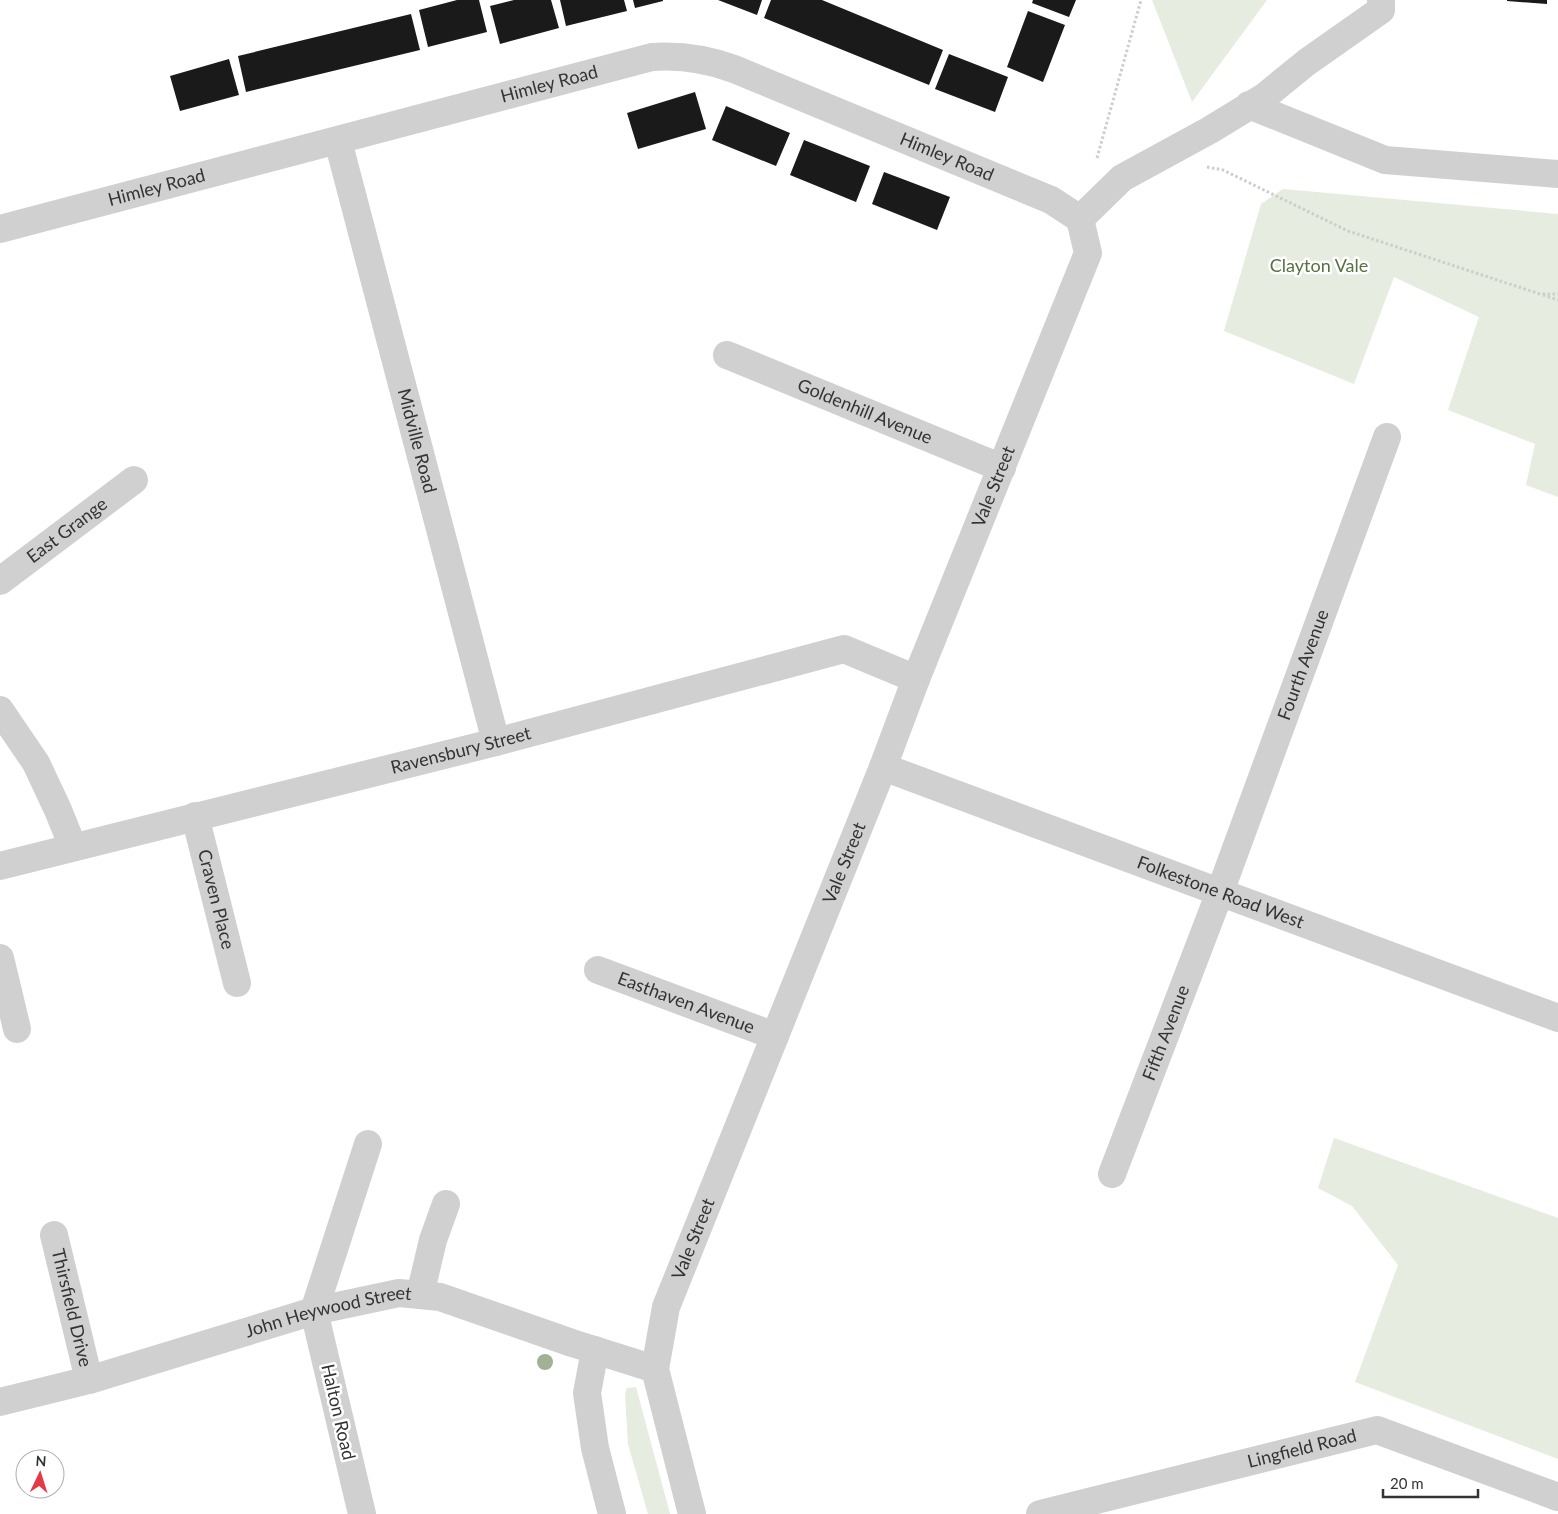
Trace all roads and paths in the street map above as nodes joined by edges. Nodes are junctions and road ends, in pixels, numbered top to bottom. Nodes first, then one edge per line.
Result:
1 (1141, 0) edge
2 (1381, 0) edge
3 (1249, 105) junction
4 (338, 140) junction
5 (1162, 156) junction
6 (1096, 161) dead end
7 (1558, 174) edge
8 (1080, 219) junction
9 (0, 229) edge
10 (1540, 294) junction
11 (1558, 294) edge
12 (1558, 300) edge
13 (727, 355) dead end
14 (1387, 437) dead end
15 (1002, 468) junction
16 (134, 480) dead end
17 (0, 582) edge
18 (916, 679) junction
19 (0, 710) edge
20 (496, 742) junction
21 (883, 767) junction
22 (195, 816) junction
23 (73, 847) junction
24 (0, 866) edge
25 (1220, 892) junction
26 (0, 958) edge
27 (598, 970) dead end
28 (237, 983) dead end
29 (1558, 1018) edge
30 (17, 1029) dead end
31 (775, 1036) junction
32 (368, 1144) dead end
33 (1112, 1174) dead end
34 (446, 1204) dead end
35 (54, 1235) dead end
36 (420, 1295) junction
37 (314, 1311) junction
38 (595, 1350) junction
39 (656, 1369) junction
40 (89, 1380) junction
41 (0, 1402) edge
42 (1558, 1497) edge
43 (362, 1514) edge
44 (612, 1514) edge
45 (692, 1514) edge
46 (1040, 1514) edge

1 - 6 path
2 - 3 street
3 - 5 street
3 - 7 street
4 - 8 street, Himley Road
4 - 9 street, Himley Road
4 - 20 street, Midville Road
5 - 8 street
5 - 10 path
8 - 15 street, Vale Street
10 - 11 path
10 - 12 path
13 - 15 street, Goldenhill Avenue
14 - 25 street, Fourth Avenue
15 - 18 street, Vale Street
16 - 17 street, East Grange
18 - 20 street, Ravensbury Street
18 - 21 street, Vale Street
19 - 23 street
20 - 22 street, Ravensbury Street
21 - 25 street, Folkestone Road West
21 - 31 street, Vale Street
22 - 23 street, Ravensbury Street
22 - 28 street, Craven Place
23 - 24 street, Ravensbury Street
25 - 29 street, Folkestone Road West
25 - 33 street, Fifth Avenue
26 - 30 street
27 - 31 street, Easthaven Avenue
31 - 39 street, Vale Street
32 - 37 street
34 - 36 street
35 - 40 street, Thirsfield Drive
36 - 37 street, John Heywood Street
36 - 38 street, John Heywood Street
37 - 40 street, John Heywood Street
37 - 43 street, Halton Road
38 - 39 street, John Heywood Street
38 - 44 street
39 - 45 street, Vale Street
40 - 41 street, John Heywood Street
42 - 46 street, Lingfield Road

